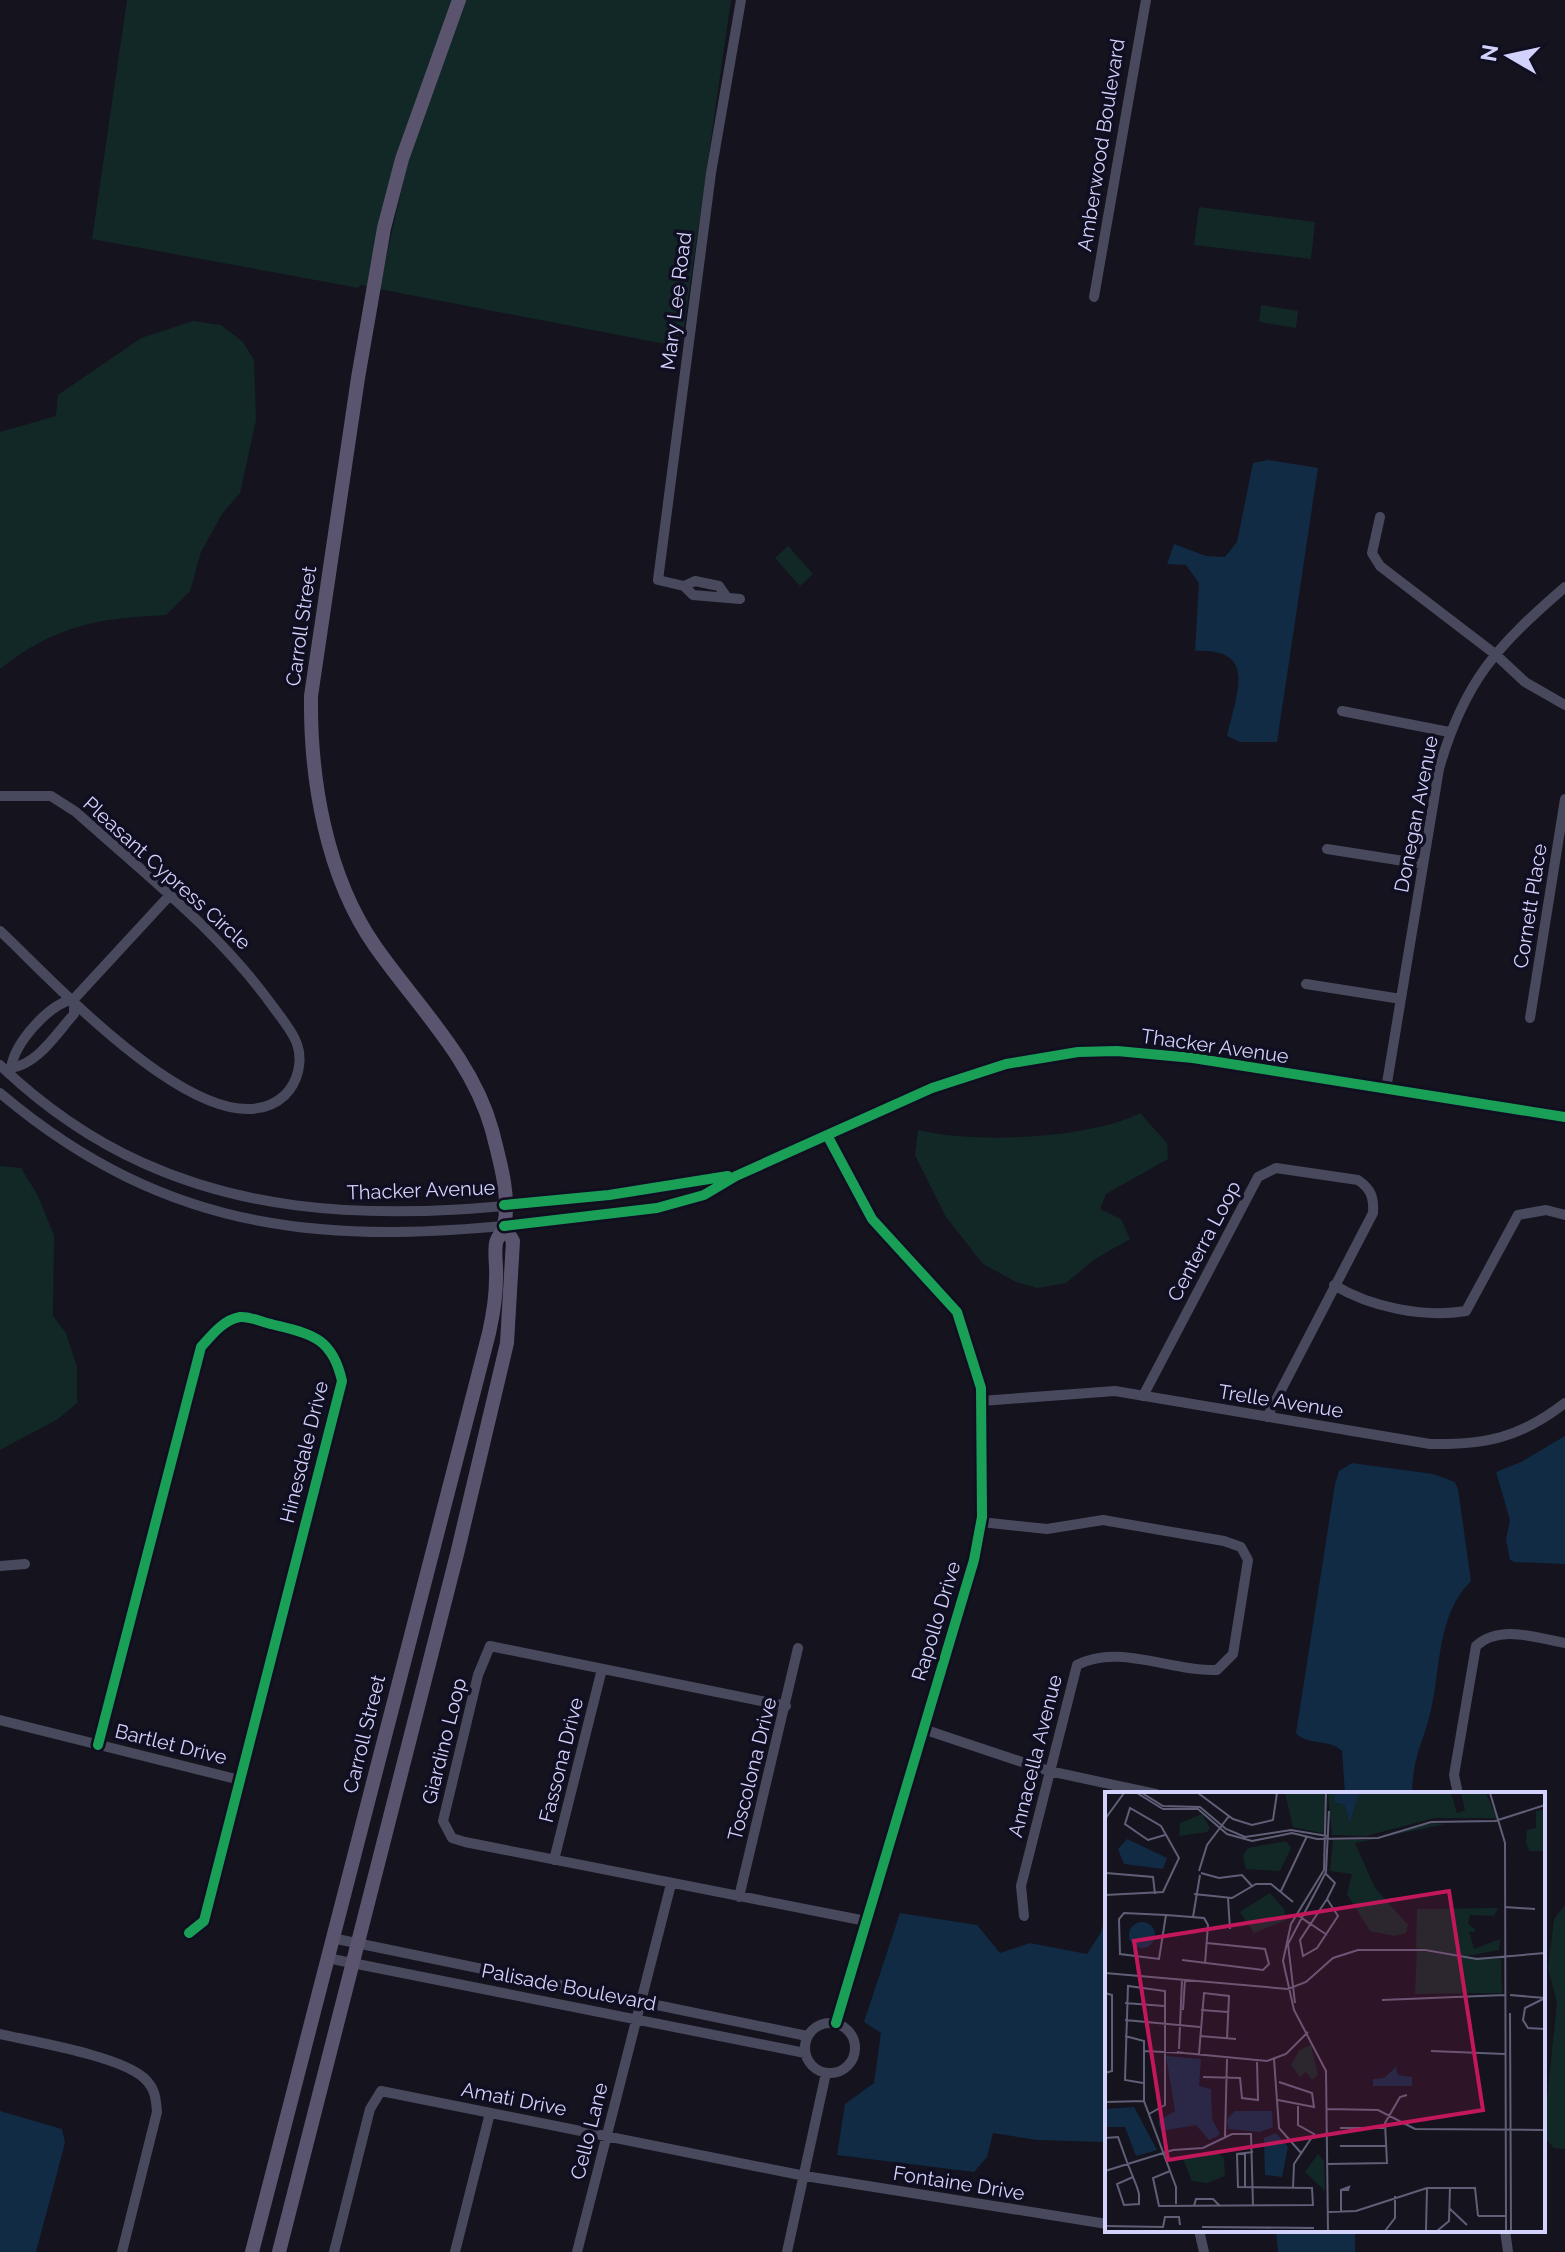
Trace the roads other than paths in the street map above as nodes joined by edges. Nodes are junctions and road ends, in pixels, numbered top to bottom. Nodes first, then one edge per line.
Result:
1 (459, 0) edge
2 (741, 0) edge
3 (1146, 0) edge
4 (1094, 297) dead end
5 (1380, 517) dead end
6 (1565, 587) edge
7 (740, 599) dead end
8 (1495, 654) junction
9 (1565, 705) edge
10 (1342, 711) dead end
11 (1449, 732) junction
12 (0, 796) edge
13 (1565, 799) edge
14 (1327, 849) dead end
15 (1423, 864) junction
16 (170, 895) junction
17 (0, 931) edge
18 (1306, 984) dead end
19 (74, 999) junction
20 (1401, 999) junction
21 (1530, 1018) dead end
22 (4, 1071) edge
23 (1386, 1089) junction
24 (0, 1093) edge
25 (1565, 1117) edge
26 (827, 1135) junction
27 (736, 1176) junction
28 (504, 1205) junction
29 (1565, 1215) edge
30 (504, 1226) junction
31 (1334, 1285) junction
32 (476, 1385) junction
33 (1143, 1396) junction
34 (981, 1401) junction
35 (1565, 1403) edge
36 (1267, 1417) junction
37 (981, 1522) junction
38 (457, 1554) junction
39 (25, 1564) dead end
40 (0, 1566) edge
41 (1565, 1643) edge
42 (798, 1648) dead end
43 (602, 1669) junction
44 (786, 1706) junction
45 (0, 1720) edge
46 (923, 1729) junction
47 (98, 1745) junction
48 (1049, 1771) junction
49 (240, 1780) junction
50 (1147, 1792) edge
51 (1458, 1792) edge
52 (554, 1860) junction
53 (671, 1884) junction
54 (739, 1897) junction
55 (1024, 1916) dead end
56 (866, 1921) junction
57 (189, 1933) dead end
58 (332, 1938) junction
59 (357, 1943) junction
60 (327, 1958) junction
61 (352, 1964) junction
62 (641, 2002) junction
63 (637, 2018) junction
64 (836, 2023) junction
65 (0, 2034) edge
66 (807, 2036) junction
67 (805, 2053) junction
68 (826, 2073) junction
69 (490, 2113) junction
70 (606, 2136) junction
71 (805, 2176) junction
72 (1105, 2224) edge
73 (1199, 2232) edge
74 (1505, 2232) edge
75 (122, 2252) edge
76 (252, 2252) edge
77 (279, 2252) edge
78 (334, 2252) edge
79 (455, 2252) edge
80 (577, 2252) edge
81 (787, 2252) edge
82 (1204, 2252) edge
83 (1508, 2252) edge

1 - 28 main road, Carroll Street
2 - 7 street, Mary Lee Road
3 - 4 street, Amberwood Boulevard
5 - 8 street
6 - 8 street, Donegan Avenue
8 - 9 street
8 - 11 street, Donegan Avenue
10 - 11 street
11 - 15 street, Donegan Avenue
12 - 16 street, Pleasant Cypress Circle
13 - 21 street, Cornett Place
14 - 15 street
15 - 20 street, Donegan Avenue
16 - 19 street
16 - 19 street, Pleasant Cypress Circle
17 - 19 street, Pleasant Cypress Circle
18 - 20 street
19 - 22 street
19 - 22 street
20 - 23 street, Donegan Avenue
22 - 28 street, Thacker Avenue
23 - 25 street, Thacker Avenue
23 - 26 street, Thacker Avenue
24 - 30 street, Thacker Avenue
26 - 27 street, Thacker Avenue
26 - 34 street, Rapollo Drive
27 - 28 street, Thacker Avenue
27 - 30 street, Thacker Avenue
28 - 30 main road, Carroll Street
29 - 31 street
30 - 32 main road, Carroll Street
30 - 38 main road, Carroll Street
31 - 33 street, Centerra Loop
31 - 36 street, Centerra Loop
32 - 38 main road
32 - 58 main road, Carroll Street
33 - 34 street, Trelle Avenue
33 - 36 street, Trelle Avenue
34 - 37 street, Rapollo Drive
35 - 36 street, Trelle Avenue
37 - 46 street, Rapollo Drive
37 - 48 street, Annacella Avenue
38 - 59 main road, Carroll Street
39 - 40 street
41 - 51 street
42 - 44 street, Toscolona Drive
43 - 44 street, Giardino Loop
43 - 52 street, Fassona Drive
43 - 52 street, Giardino Loop
44 - 54 street, Toscolona Drive
45 - 47 street, Bartlet Drive
46 - 48 street
46 - 56 street, Rapollo Drive
47 - 49 street, Bartlet Drive
47 - 49 street, Hinesdale Drive
48 - 50 street
48 - 55 street, Annacella Avenue
49 - 57 street
52 - 53 street, Giardino Loop
53 - 54 street, Giardino Loop
53 - 62 street, Cello Lane
54 - 56 street, Giardino Loop
56 - 64 street, Rapollo Drive
58 - 59 street, Palisade Boulevard
58 - 60 main road, Carroll Street
59 - 61 main road, Carroll Street
59 - 62 street, Palisade Boulevard
60 - 61 street, Palisade Boulevard
60 - 76 main road, Carroll Street
61 - 63 street, Palisade Boulevard
61 - 77 main road, Carroll Street
62 - 63 street, Cello Lane
62 - 66 street, Palisade Boulevard
63 - 67 street, Palisade Boulevard
63 - 70 street, Cello Lane
64 - 66 street
64 - 68 street
65 - 75 street
66 - 67 street
67 - 68 street
68 - 71 street
69 - 70 street, Amati Drive
69 - 78 street, Amati Drive
69 - 79 street
70 - 71 street, Amati Drive
70 - 80 street, Cello Lane
71 - 72 street, Fontaine Drive
71 - 81 street
73 - 82 street
74 - 83 street

